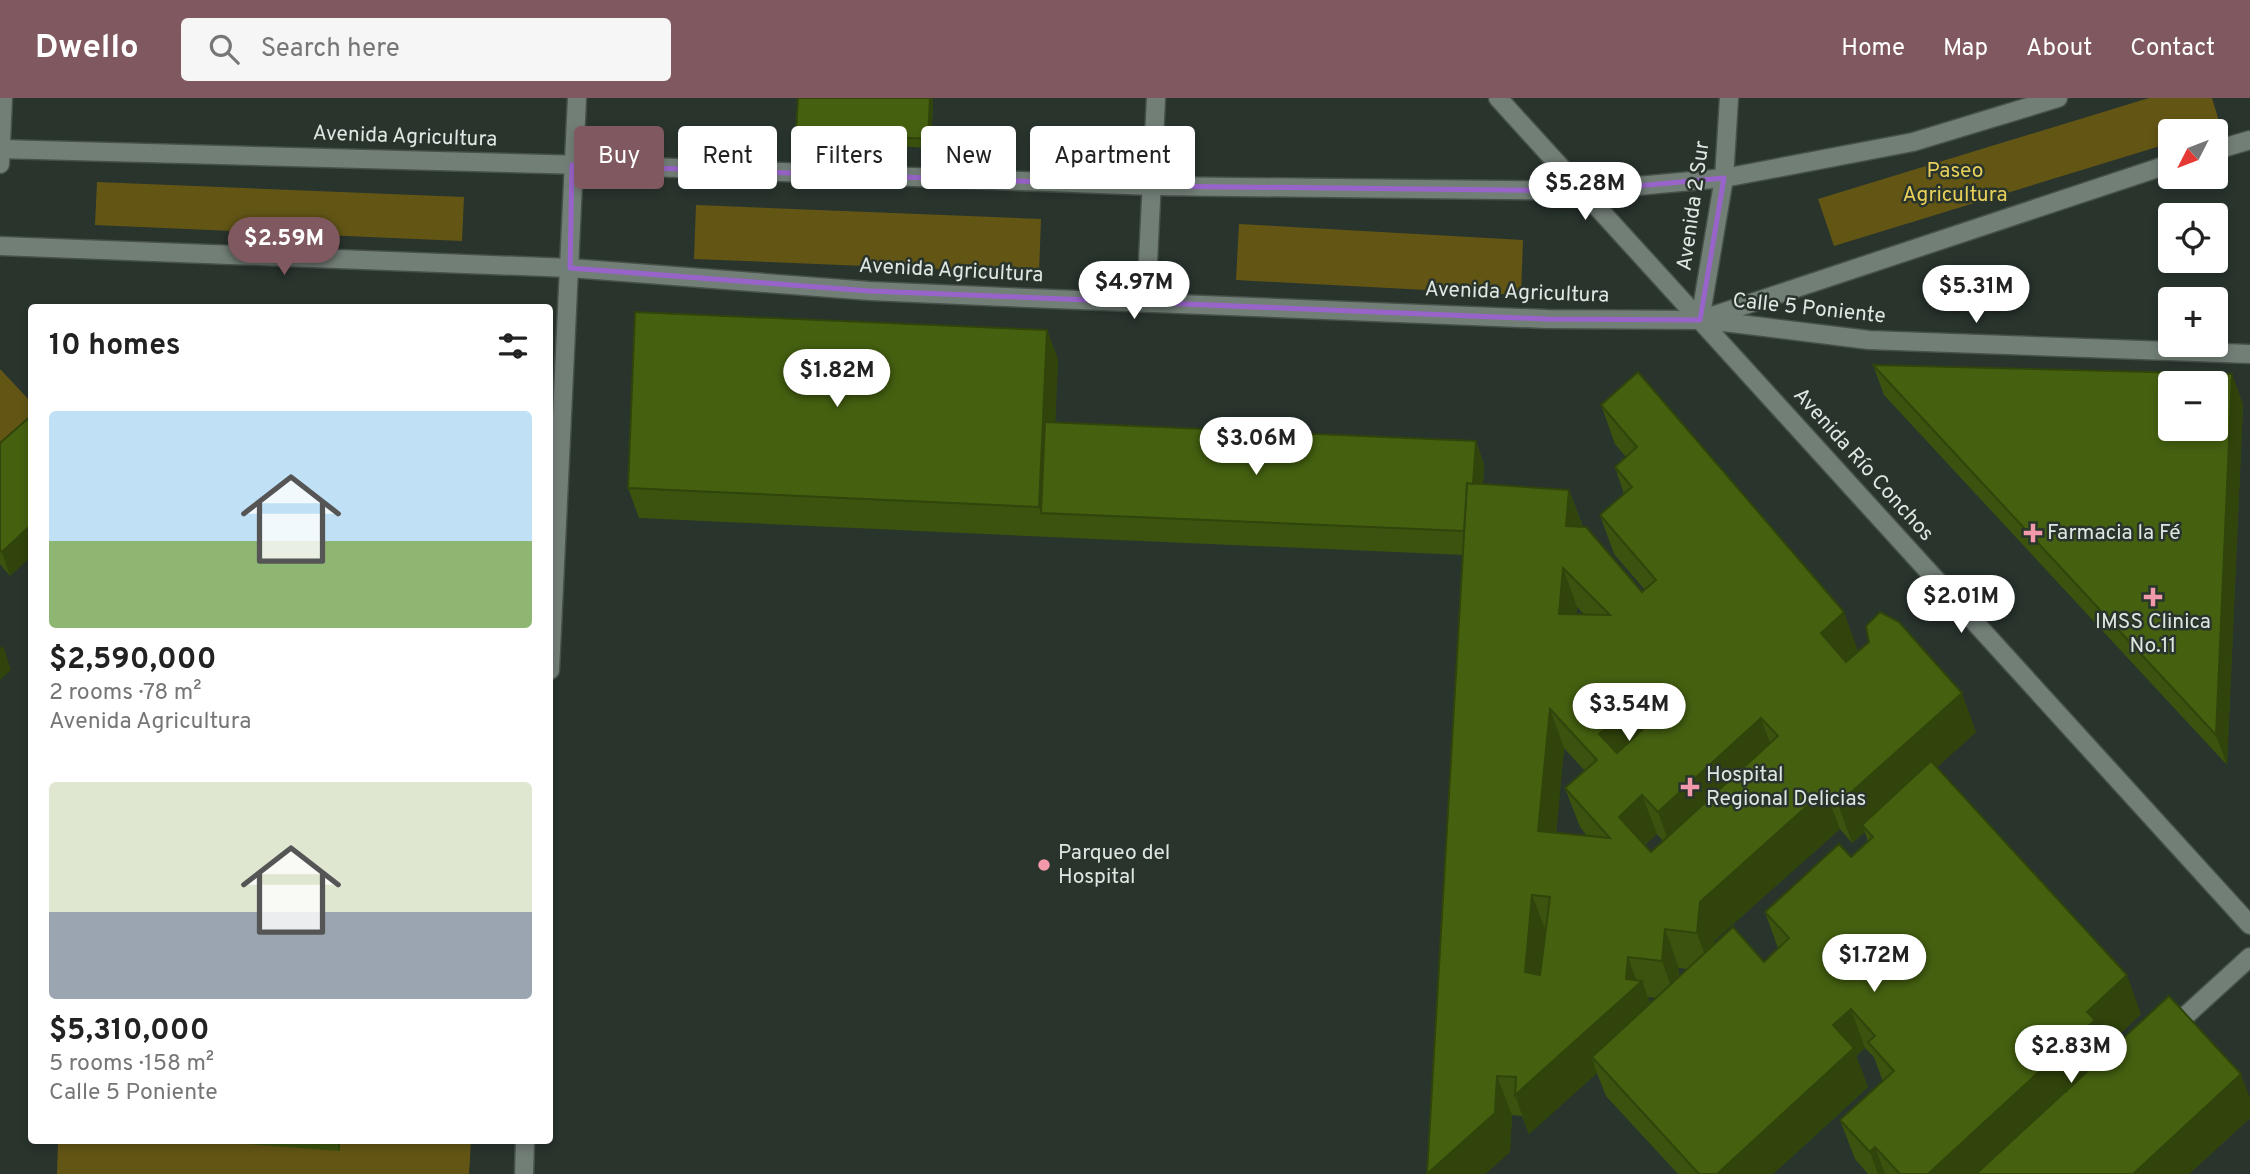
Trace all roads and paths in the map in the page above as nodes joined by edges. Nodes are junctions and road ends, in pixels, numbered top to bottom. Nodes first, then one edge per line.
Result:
1 (3, 98) edge
2 (577, 98) edge
3 (1156, 98) edge
4 (1498, 98) edge
5 (1729, 98) edge
6 (2058, 98) edge
7 (1155, 126) edge
8 (2250, 140) edge
9 (2228, 146) edge
10 (0, 149) edge
11 (0, 164) edge
12 (572, 165) junction
13 (2158, 168) edge
14 (1724, 178) junction
15 (1030, 182) edge
16 (1195, 186) edge
17 (1152, 189) edge
18 (1583, 191) junction
19 (0, 246) edge
20 (570, 268) junction
21 (1146, 302) junction
22 (1700, 320) junction
23 (2250, 354) edge
24 (553, 610) edge
25 (2250, 925) edge
26 (2250, 957) edge
27 (2152, 1046) edge
28 (525, 1144) edge
29 (524, 1174) edge

1 - 10 main road
2 - 12 main road
3 - 7 main road
4 - 18 main road, Avenida Río Conchos
5 - 14 main road, Avenida 2 Sur
6 - 14 main road, Avenida Agricultura
8 - 9 main road
10 - 11 main road
10 - 12 main road, Avenida Agricultura
12 - 15 main road, Avenida Agricultura
12 - 20 main road
13 - 22 main road, Avenida Agricultura
14 - 18 main road, Avenida Agricultura
14 - 22 main road, Avenida 2 Sur
16 - 18 main road, Avenida Agricultura
17 - 21 main road
18 - 22 main road, Avenida Río Conchos
19 - 20 main road, Avenida Agricultura
20 - 21 main road, Avenida Agricultura
20 - 24 main road
21 - 22 main road, Avenida Agricultura
22 - 23 main road, Calle 5 Poniente
22 - 25 main road, Avenida Río Conchos
26 - 27 main road
28 - 29 main road

